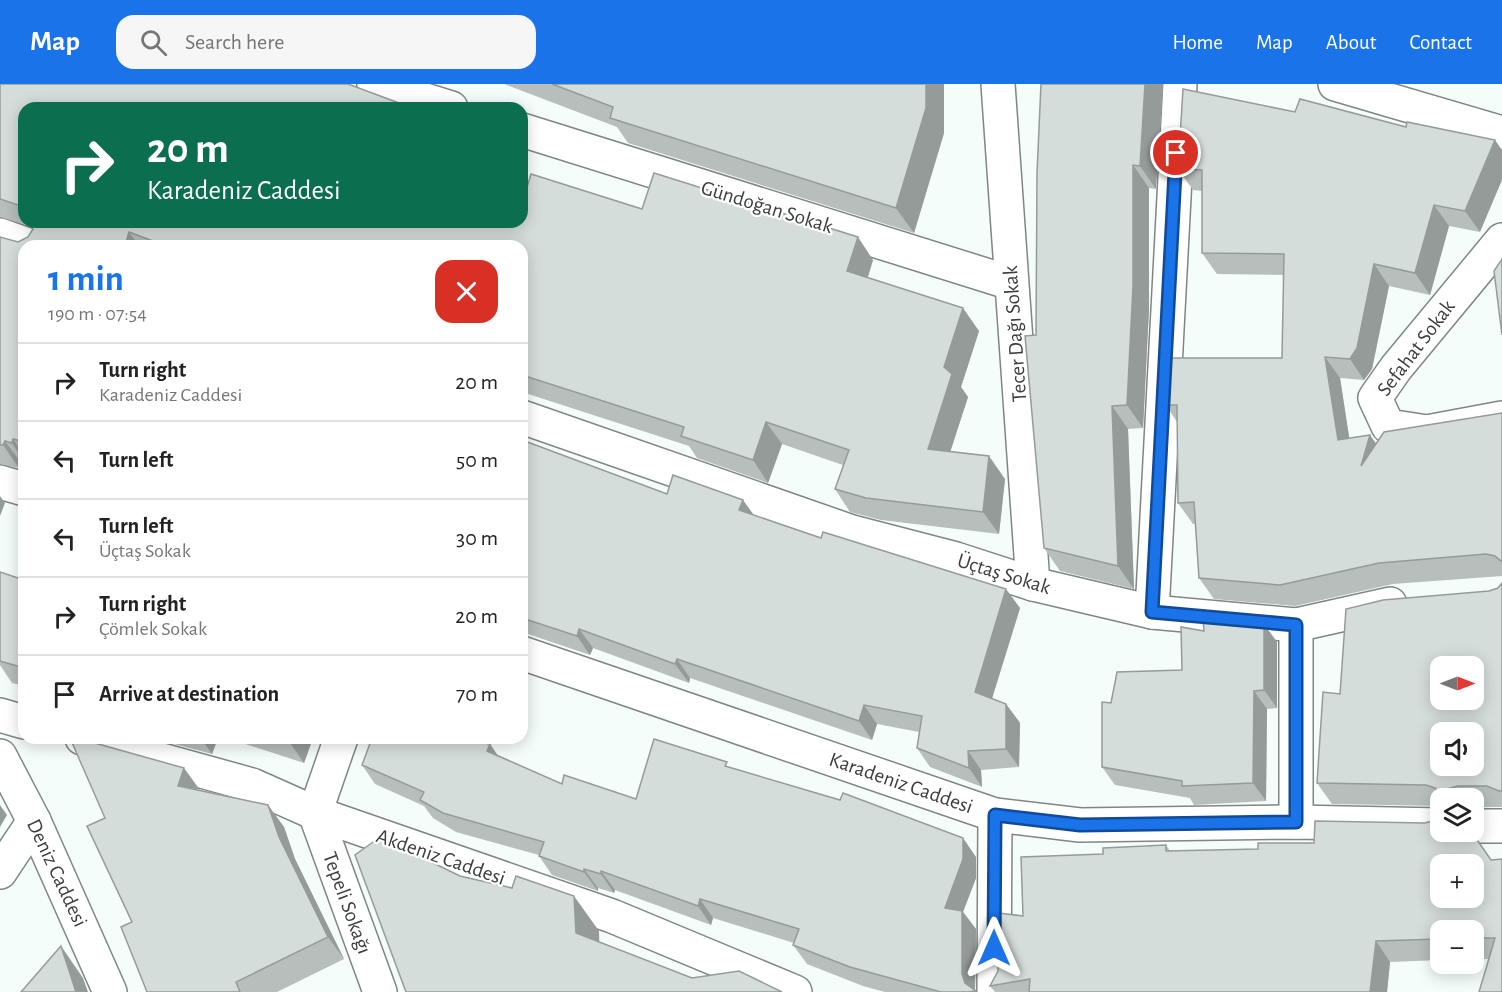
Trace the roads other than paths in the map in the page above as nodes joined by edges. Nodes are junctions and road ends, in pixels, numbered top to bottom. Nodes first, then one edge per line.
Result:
1 (375, 84) edge
2 (998, 84) edge
3 (1180, 84) edge
4 (1335, 84) edge
5 (432, 102) edge
6 (528, 132) edge
7 (1502, 133) edge
8 (0, 235) edge
9 (1502, 240) edge
10 (18, 241) edge
11 (1011, 283) junction
12 (1502, 418) edge
13 (528, 419) edge
14 (0, 482) edge
15 (18, 487) edge
16 (1033, 584) junction
17 (1419, 601) edge
18 (1152, 612) junction
19 (1296, 625) junction
20 (528, 655) edge
21 (0, 715) edge
22 (18, 720) edge
23 (104, 744) edge
24 (339, 744) edge
25 (0, 756) edge
26 (315, 813) junction
27 (995, 815) junction
28 (34, 821) junction
29 (1296, 822) junction
30 (1430, 825) edge
31 (1484, 825) edge
32 (1502, 826) edge
33 (0, 872) edge
34 (110, 992) edge
35 (380, 992) edge
36 (795, 992) edge
37 (994, 992) edge

1 - 5 street
2 - 11 street, Tecer Dağı Sokak
3 - 18 street
4 - 7 street
6 - 11 street, Gündoğan Sokak
8 - 10 street
9 - 12 street, Sefahat Sokak
11 - 16 street, Tecer Dağı Sokak
13 - 16 street, Üçtaş Sokak
14 - 15 street
16 - 18 street, Üçtaş Sokak
17 - 19 street, Üçtaş Sokak
18 - 19 street, Üçtaş Sokak
19 - 29 street
20 - 27 street, Karadeniz Caddesi
21 - 22 street
23 - 26 street, Akdeniz Caddesi
24 - 26 street
25 - 28 street, Deniz Caddesi
26 - 35 street, Tepeli Sokağı
26 - 36 street, Akdeniz Caddesi
27 - 29 street, Karadeniz Caddesi
27 - 37 street
28 - 33 street
28 - 34 street, Deniz Caddesi
29 - 30 street, Karadeniz Caddesi
31 - 32 street

